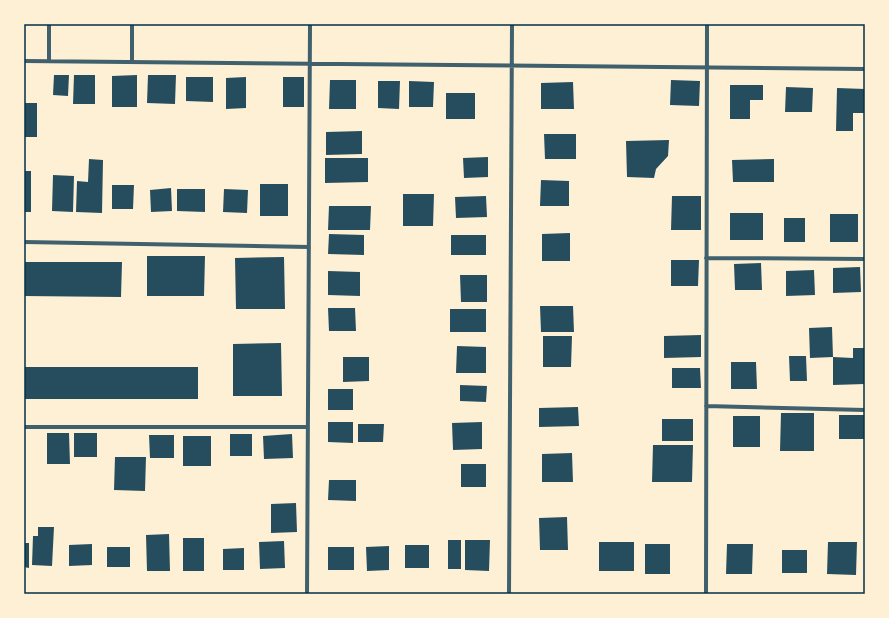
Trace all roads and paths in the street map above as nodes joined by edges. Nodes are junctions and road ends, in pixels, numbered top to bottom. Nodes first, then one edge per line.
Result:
1 (49, 24) edge
2 (132, 24) edge
3 (310, 24) edge
4 (512, 24) edge
5 (707, 24) edge
6 (24, 61) edge
7 (49, 62) junction
8 (132, 62) junction
9 (310, 65) junction
10 (512, 66) junction
11 (707, 67) junction
12 (865, 69) edge
13 (24, 242) edge
14 (310, 247) junction
15 (706, 258) junction
16 (865, 259) edge
17 (706, 406) junction
18 (865, 410) edge
19 (24, 427) edge
20 (307, 427) junction
21 (307, 594) edge
22 (509, 594) edge
23 (706, 594) edge

1 - 7 street
2 - 8 street
3 - 9 street
4 - 10 street
5 - 11 street
6 - 7 street
7 - 8 street
8 - 9 street
9 - 10 street
9 - 14 street
10 - 11 street
10 - 22 street
11 - 12 street
11 - 15 street
13 - 14 street
14 - 20 street
15 - 16 street
15 - 17 street
17 - 18 street
17 - 23 street
19 - 20 street
20 - 21 street

